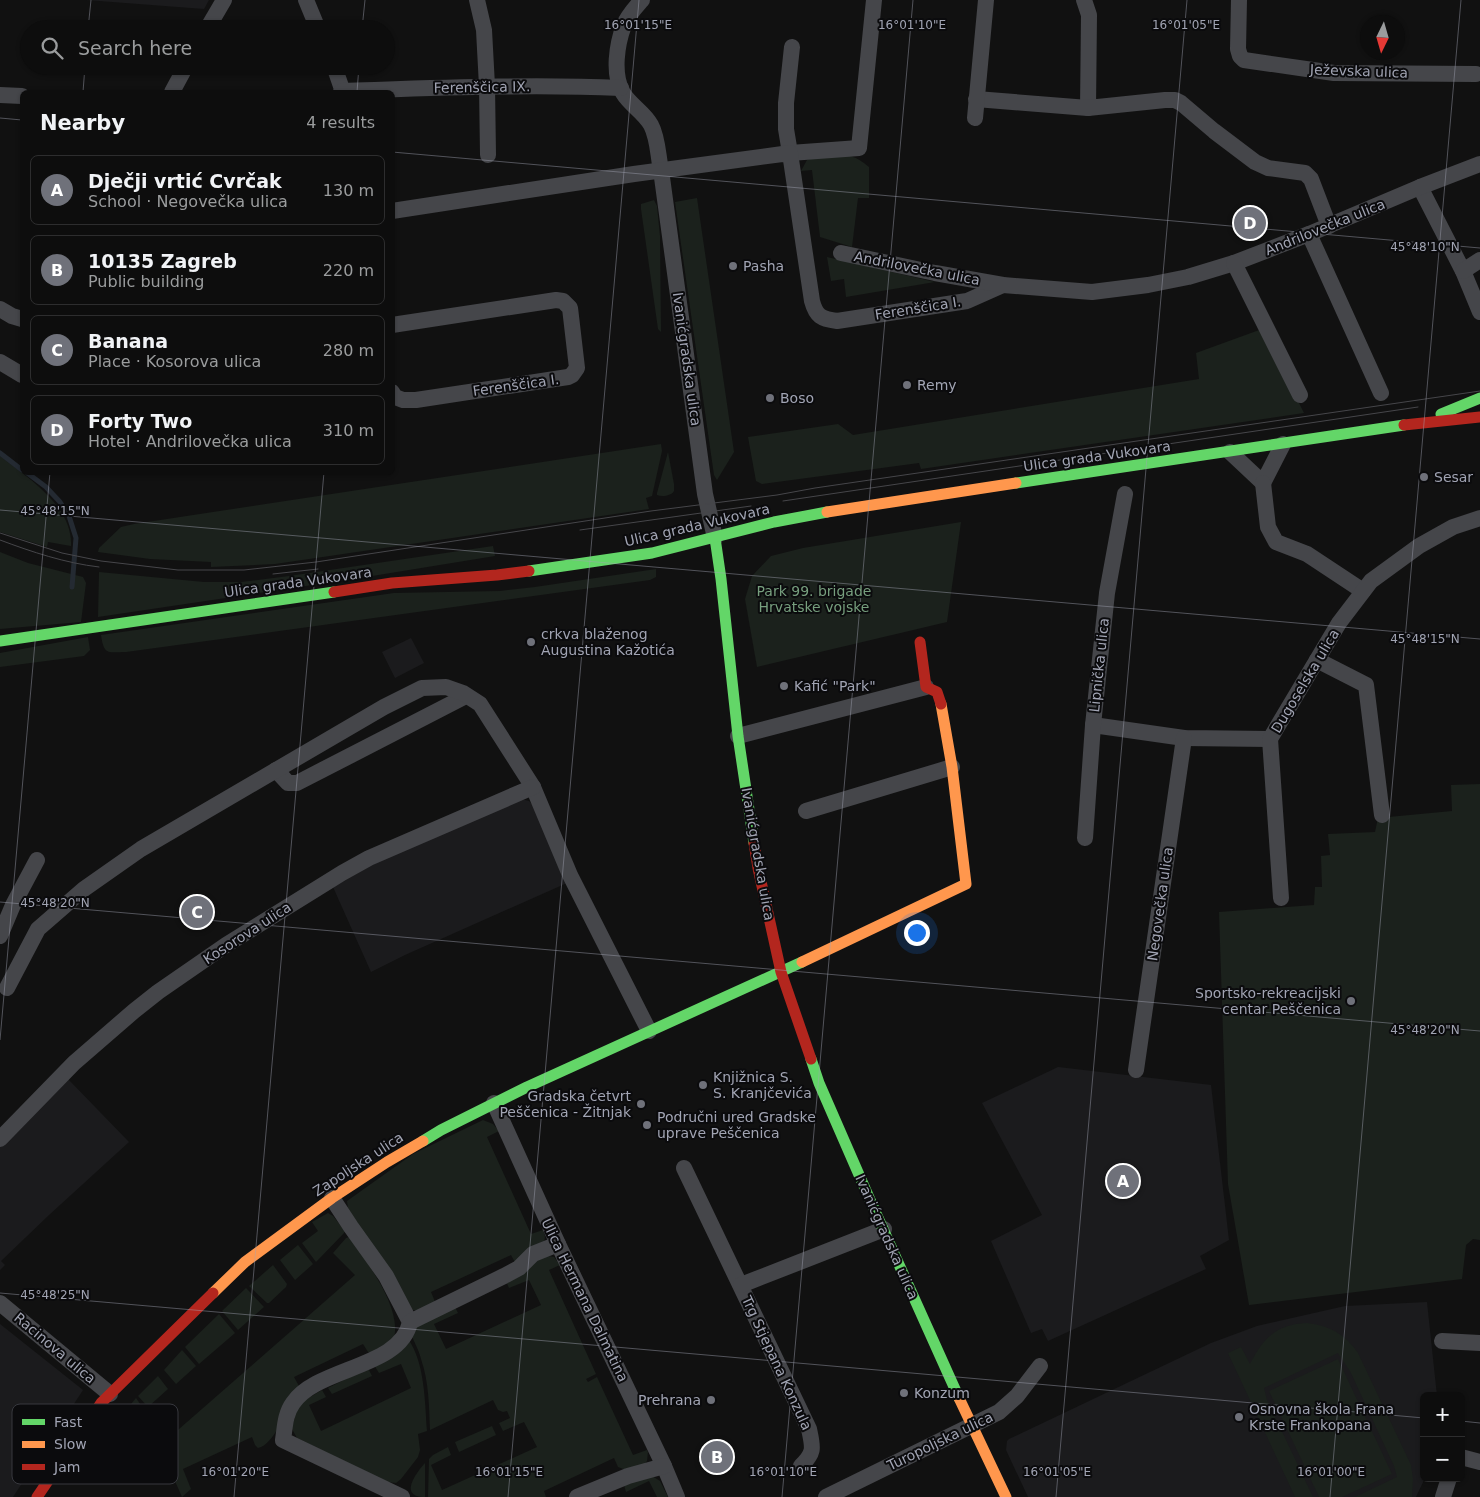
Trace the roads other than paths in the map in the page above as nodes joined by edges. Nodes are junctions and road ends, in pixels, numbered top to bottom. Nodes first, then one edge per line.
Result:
1 (224, 0) edge
2 (306, 0) edge
3 (477, 0) edge
4 (642, 0) edge
5 (874, 0) edge
6 (986, 0) edge
7 (1084, 0) edge
8 (1240, 0) edge
9 (213, 20) edge
10 (314, 20) edge
11 (792, 47) dead end
12 (1476, 74) dead end
13 (181, 75) edge
14 (337, 75) edge
15 (487, 86) junction
16 (621, 88) junction
17 (173, 90) edge
18 (341, 90) edge
19 (390, 90) edge
20 (0, 95) edge
21 (20, 96) edge
22 (976, 99) junction
23 (1088, 108) junction
24 (975, 118) dead end
25 (790, 153) junction
26 (488, 155) dead end
27 (1480, 164) edge
28 (661, 170) junction
29 (1420, 187) junction
30 (395, 211) edge
31 (1328, 226) junction
32 (1310, 234) junction
33 (841, 253) dead end
34 (1480, 260) edge
35 (1234, 263) junction
36 (1462, 271) junction
37 (1003, 285) junction
38 (0, 309) edge
39 (1480, 312) edge
40 (20, 318) edge
41 (395, 325) edge
42 (0, 362) edge
43 (20, 374) edge
44 (1381, 393) dead end
45 (1300, 395) dead end
46 (395, 397) edge
47 (1480, 398) edge
48 (1480, 417) edge
49 (1399, 426) junction
50 (1283, 444) junction
51 (1230, 452) junction
52 (1263, 483) junction
53 (1126, 494) dead end
54 (1480, 518) edge
55 (715, 538) junction
56 (1363, 591) junction
57 (0, 641) edge
58 (920, 642) dead end
59 (1317, 660) junction
60 (926, 687) junction
61 (466, 696) junction
62 (1093, 725) junction
63 (738, 736) junction
64 (1184, 738) junction
65 (1270, 739) junction
66 (952, 767) junction
67 (276, 770) junction
68 (534, 787) junction
69 (806, 811) dead end
70 (1382, 815) dead end
71 (1085, 838) dead end
72 (37, 860) dead end
73 (1281, 898) dead end
74 (0, 936) edge
75 (781, 972) junction
76 (6, 988) dead end
77 (648, 1032) junction
78 (1136, 1070) dead end
79 (494, 1103) junction
80 (0, 1139) edge
81 (684, 1168) dead end
82 (332, 1198) junction
83 (884, 1230) junction
84 (558, 1244) junction
85 (741, 1285) junction
86 (0, 1303) edge
87 (410, 1322) junction
88 (1442, 1341) dead end
89 (1480, 1343) edge
90 (1040, 1366) dead end
91 (110, 1394) junction
92 (100, 1404) edge
93 (972, 1426) junction
94 (1465, 1458) edge
95 (1480, 1462) edge
96 (664, 1466) junction
97 (801, 1466) dead end
98 (1448, 1482) edge
99 (46, 1484) edge
100 (37, 1497) edge
101 (402, 1497) edge
102 (577, 1497) edge
103 (677, 1497) edge
104 (826, 1497) edge
105 (1006, 1497) edge
106 (1443, 1497) edge

1 - 9 street
2 - 10 street
3 - 15 street
4 - 16 street, Ivanićgradska ulica
5 - 25 street
6 - 22 street
7 - 23 street
8 - 12 street, Ježevska ulica
11 - 25 street, Ferenščica I.
13 - 17 street
14 - 18 street
15 - 16 street, Ferenščica IX.
15 - 19 street, Ferenščica IX.
15 - 26 street
16 - 28 street, Ivanićgradska ulica
20 - 21 street
22 - 23 street
22 - 24 street
23 - 31 street
25 - 28 street
25 - 37 street, Ferenščica I.
27 - 29 street, Andrilovečka ulica
28 - 30 street
28 - 55 street, Ivanićgradska ulica
29 - 31 street, Andrilovečka ulica
29 - 36 street
31 - 32 street, Andrilovečka ulica
32 - 35 street, Andrilovečka ulica
32 - 44 street
33 - 37 street, Andrilovečka ulica
34 - 36 street
35 - 37 street, Andrilovečka ulica
35 - 45 street
36 - 39 street
38 - 40 street
41 - 46 street, Ferenščica I.
42 - 43 street
47 - 49 street, Ulica grada Vukovara
48 - 49 street, Ulica grada Vukovara
49 - 50 street, Ulica grada Vukovara
50 - 51 street, Ulica grada Vukovara
50 - 52 street
51 - 52 street
51 - 55 street, Ulica grada Vukovara
52 - 56 street
53 - 62 street, Lipnička ulica
54 - 56 street, Dugoselska ulica
55 - 57 street, Ulica grada Vukovara
55 - 63 street, Ivanićgradska ulica
56 - 59 street, Dugoselska ulica
58 - 60 street
59 - 65 street, Dugoselska ulica
59 - 70 street
60 - 63 street
60 - 66 street
61 - 67 street
61 - 67 street
61 - 68 street
62 - 64 street
62 - 71 street, Lipnička ulica
63 - 75 street, Ivanićgradska ulica
64 - 65 street
64 - 78 street, Negovečka ulica
65 - 73 street, Dugoselska ulica
66 - 69 street
66 - 75 street
67 - 76 street
68 - 77 street
68 - 80 street, Kosorova ulica
72 - 74 street
75 - 77 street, Zapoljska ulica
75 - 83 street, Ivanićgradska ulica
77 - 79 street, Zapoljska ulica
79 - 82 street, Zapoljska ulica
79 - 84 street, Ulica Hermana Dalmatina
81 - 85 street, Trg Stjepana Konzula
82 - 87 street
82 - 91 street, Zapoljska ulica
83 - 85 street, Trg Stjepana Konzula
83 - 93 street, Ivanićgradska ulica
84 - 87 street
84 - 96 street, Ulica Hermana Dalmatina
85 - 97 street, Trg Stjepana Konzula
86 - 91 street, Racinova ulica
87 - 101 street
88 - 89 street
90 - 93 street, Turopoljska ulica
91 - 92 street, Zapoljska ulica
93 - 104 street, Turopoljska ulica
93 - 105 street, Ivanićgradska ulica
94 - 95 street
96 - 102 street
96 - 103 street, Ulica Hermana Dalmatina
98 - 106 street
99 - 100 street, Zapoljska ulica

